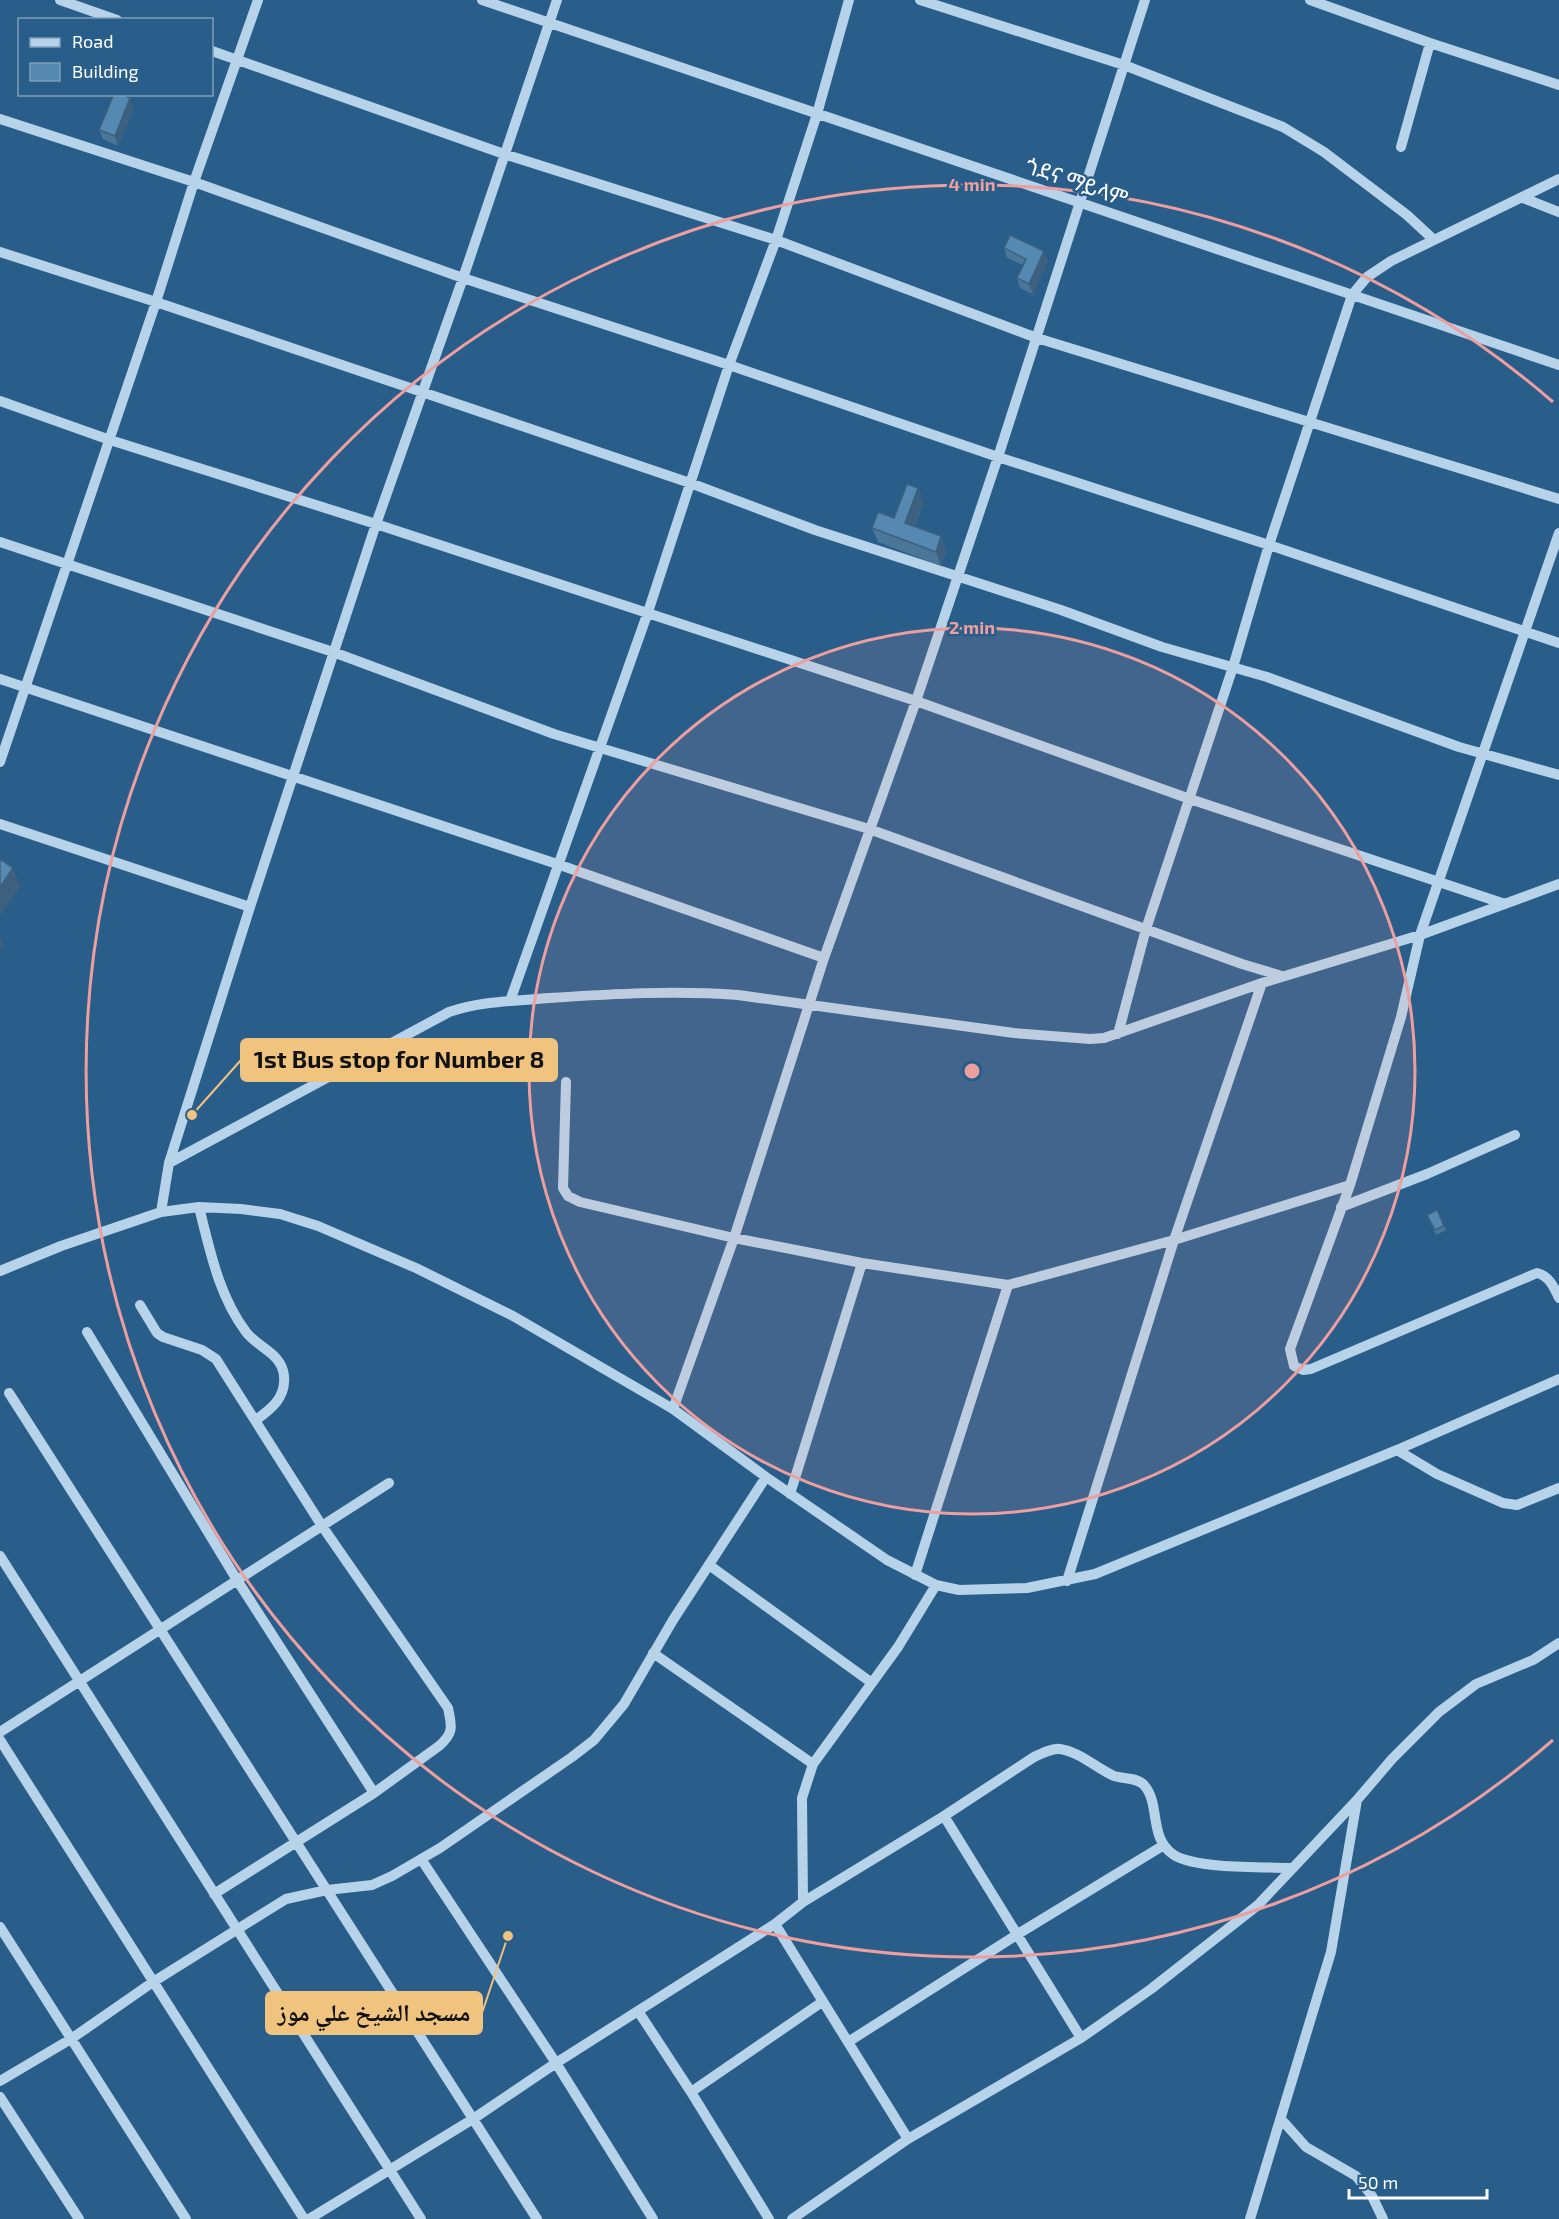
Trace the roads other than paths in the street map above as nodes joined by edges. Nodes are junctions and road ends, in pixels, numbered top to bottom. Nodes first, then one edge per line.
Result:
1 (60, 0) edge
2 (258, 0) edge
3 (482, 0) edge
4 (557, 0) edge
5 (849, 0) edge
6 (920, 0) edge
7 (1145, 0) edge
8 (1310, 0) edge
9 (111, 18) edge
10 (550, 22) junction
11 (1430, 43) junction
12 (213, 51) edge
13 (237, 60) junction
14 (1124, 65) junction
15 (1559, 85) edge
16 (816, 114) junction
17 (0, 119) edge
18 (1401, 147) dead end
19 (504, 154) junction
20 (1559, 179) edge
21 (194, 182) junction
22 (1523, 198) junction
23 (1079, 202) junction
24 (1559, 212) edge
25 (776, 240) junction
26 (1434, 240) junction
27 (0, 252) edge
28 (463, 278) junction
29 (1352, 295) junction
30 (156, 302) junction
31 (1037, 338) junction
32 (729, 365) junction
33 (1559, 365) edge
34 (422, 392) junction
35 (0, 401) edge
36 (1309, 422) junction
37 (110, 440) junction
38 (998, 457) junction
39 (690, 483) junction
40 (1559, 499) edge
41 (376, 524) junction
42 (1559, 533) edge
43 (0, 542) edge
44 (1269, 545) junction
45 (66, 564) junction
46 (956, 577) junction
47 (648, 612) junction
48 (1525, 631) junction
49 (1559, 643) edge
50 (333, 652) junction
51 (1233, 668) junction
52 (0, 679) edge
53 (25, 687) junction
54 (916, 701) junction
55 (600, 748) junction
56 (1482, 753) junction
57 (0, 762) edge
58 (1559, 775) edge
59 (293, 777) junction
60 (1190, 799) junction
61 (0, 825) edge
62 (869, 829) junction
63 (560, 865) junction
64 (1439, 881) junction
65 (1559, 884) edge
66 (1505, 904) junction
67 (249, 907) junction
68 (1146, 929) junction
69 (1420, 934) junction
70 (824, 958) junction
71 (1283, 976) junction
72 (1262, 983) junction
73 (510, 1001) junction
74 (809, 1006) junction
75 (1118, 1034) junction
76 (567, 1082) dead end
77 (1515, 1135) dead end
78 (169, 1163) junction
79 (1350, 1185) junction
80 (199, 1207) junction
81 (1341, 1207) junction
82 (161, 1212) junction
83 (735, 1238) junction
84 (1174, 1240) junction
85 (862, 1263) junction
86 (0, 1271) edge
87 (1008, 1285) junction
88 (1559, 1298) edge
89 (140, 1305) dead end
90 (87, 1332) dead end
91 (1559, 1379) edge
92 (9, 1393) dead end
93 (673, 1409) junction
94 (256, 1420) junction
95 (1397, 1450) junction
96 (766, 1477) junction
97 (389, 1483) dead end
98 (1559, 1488) edge
99 (790, 1494) junction
100 (322, 1526) junction
101 (0, 1556) edge
102 (709, 1565) junction
103 (915, 1575) junction
104 (237, 1581) junction
105 (1067, 1581) junction
106 (936, 1585) junction
107 (160, 1629) junction
108 (1559, 1643) edge
109 (653, 1653) junction
110 (79, 1681) junction
111 (872, 1683) junction
112 (0, 1732) edge
113 (0, 1740) edge
114 (813, 1764) junction
115 (374, 1793) junction
116 (1357, 1800) junction
117 (944, 1816) junction
118 (297, 1843) junction
119 (1164, 1845) junction
120 (421, 1859) junction
121 (1293, 1868) junction
122 (327, 1890) junction
123 (214, 1894) junction
124 (803, 1902) junction
125 (775, 1924) junction
126 (0, 1927) edge
127 (237, 1930) junction
128 (1018, 1934) junction
129 (153, 1982) junction
130 (822, 2002) junction
131 (638, 2011) junction
132 (1081, 2038) junction
133 (71, 2039) junction
134 (848, 2042) junction
135 (556, 2063) junction
136 (0, 2081) edge
137 (691, 2092) junction
138 (0, 2097) edge
139 (473, 2119) junction
140 (1281, 2119) junction
141 (908, 2139) junction
142 (390, 2170) junction
143 (79, 2219) edge
144 (186, 2219) edge
145 (307, 2219) edge
146 (421, 2219) edge
147 (537, 2219) edge
148 (653, 2219) edge
149 (769, 2219) edge
150 (793, 2219) edge
151 (1250, 2219) edge
152 (1383, 2219) edge

1 - 9 street
2 - 13 street
3 - 10 street, ጎደና ማይላም
4 - 10 street
5 - 16 street
6 - 14 street
7 - 14 street
8 - 11 street
10 - 16 street, ጎደና ማይላም
10 - 19 street
11 - 15 street
11 - 18 street
12 - 13 street
13 - 19 street
13 - 21 street
14 - 23 street
14 - 26 street
16 - 23 street, ጎደና ማይላም
16 - 25 street
17 - 21 street
19 - 25 street
19 - 28 street
20 - 22 street
21 - 28 street
21 - 30 street
22 - 24 street
22 - 26 street
23 - 29 street, ጎደና ማይላም
23 - 31 street
25 - 31 street
25 - 32 street
26 - 29 street
27 - 30 street
28 - 32 street
28 - 34 street
29 - 33 street, ጎደና ማይላም
29 - 36 street
30 - 34 street
30 - 37 street
31 - 36 street
31 - 38 street
32 - 38 street
32 - 39 street
34 - 39 street
34 - 41 street
35 - 37 street
36 - 40 street
36 - 44 street
37 - 41 street
37 - 45 street
38 - 44 street
38 - 46 street
39 - 46 street
39 - 47 street
41 - 47 street
41 - 50 street
42 - 48 street
43 - 45 street
44 - 48 street
44 - 51 street
45 - 50 street
45 - 53 street
46 - 51 street
46 - 54 street
47 - 54 street
47 - 55 street
48 - 49 street
48 - 56 street
50 - 55 street
50 - 59 street
51 - 56 street
51 - 60 street
52 - 53 street
53 - 57 street
53 - 59 street
54 - 60 street
54 - 62 street
55 - 62 street
55 - 63 street
56 - 58 street
56 - 64 street
59 - 63 street
59 - 67 street
60 - 64 street
60 - 68 street
61 - 67 street
62 - 68 street
62 - 70 street
63 - 70 street
63 - 73 street
64 - 66 street
64 - 69 street
65 - 66 street
66 - 69 street
67 - 78 street
68 - 71 street
68 - 75 street
69 - 71 street
69 - 79 street
70 - 74 street
71 - 72 street
72 - 75 street
72 - 84 street
73 - 74 street
73 - 78 street
74 - 75 street
74 - 83 street
76 - 83 street
77 - 81 street
78 - 82 street
79 - 81 street
79 - 84 street
80 - 82 street
80 - 93 street
80 - 94 street
81 - 88 street
82 - 86 street
83 - 85 street
83 - 93 street
84 - 87 street
84 - 105 street
85 - 87 street
85 - 99 street
87 - 103 street
89 - 94 street
90 - 104 street
91 - 95 street
92 - 107 street
93 - 96 street
94 - 100 street
95 - 98 street
95 - 105 street
96 - 99 street
96 - 102 street
97 - 100 street
99 - 103 street
100 - 104 street
100 - 115 street
101 - 110 street
102 - 109 street
102 - 111 street
103 - 106 street
104 - 107 street
104 - 115 street
105 - 106 street
106 - 111 street
107 - 110 street
107 - 118 street
108 - 116 street
109 - 114 street
109 - 120 street
110 - 112 street
110 - 123 street
111 - 114 street
113 - 129 street
114 - 124 street
115 - 118 street
116 - 121 street
116 - 140 street
117 - 119 street
117 - 124 street
117 - 128 street
118 - 122 street
118 - 123 street
119 - 121 street
119 - 128 street
120 - 122 street
120 - 135 street
121 - 132 street
122 - 127 street
122 - 139 street
123 - 127 street
124 - 125 street
125 - 130 street
125 - 131 street
126 - 133 street
127 - 129 street
127 - 142 street
128 - 132 street
128 - 134 street
129 - 133 street
129 - 145 street
130 - 134 street
130 - 137 street
131 - 135 street
131 - 137 street
132 - 141 street
133 - 136 street
133 - 144 street
134 - 141 street
135 - 139 street
135 - 148 street
137 - 149 street
138 - 143 street
139 - 142 street
139 - 147 street
140 - 151 street
140 - 152 street
141 - 150 street
142 - 145 street
142 - 146 street

